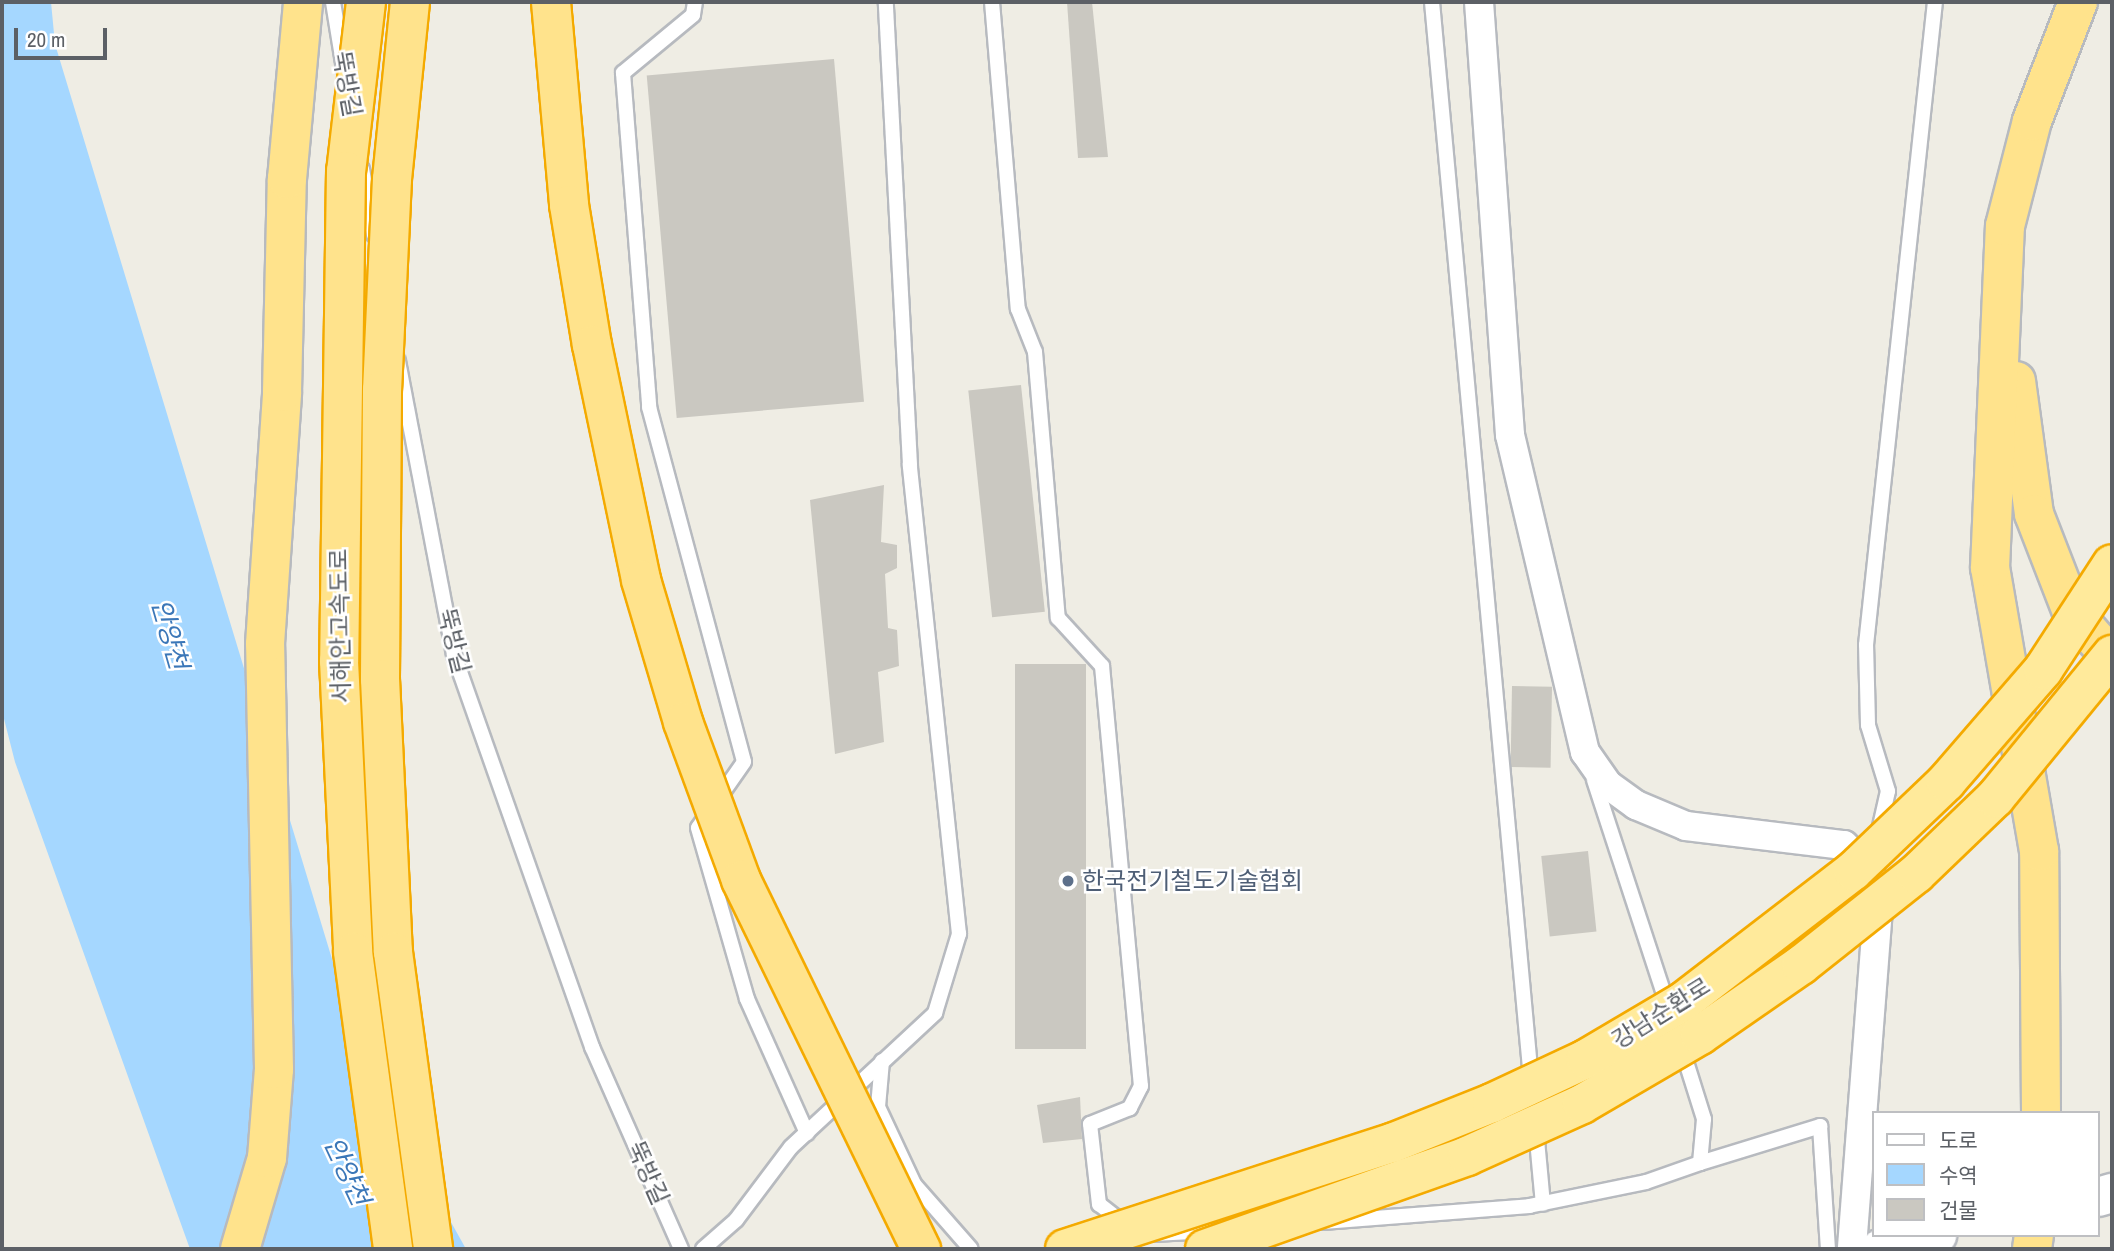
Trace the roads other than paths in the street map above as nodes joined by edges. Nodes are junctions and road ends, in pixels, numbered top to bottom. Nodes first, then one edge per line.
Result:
1 (303, 2) edge
2 (333, 2) edge
3 (366, 2) edge
4 (410, 2) edge
5 (551, 2) edge
6 (695, 2) edge
7 (886, 2) edge
8 (992, 2) edge
9 (1432, 2) edge
10 (1479, 2) edge
11 (1935, 2) edge
12 (2078, 2) edge
13 (2005, 226) junction
14 (2112, 564) edge
15 (2112, 656) edge
16 (1585, 752) junction
17 (1870, 871) junction
18 (882, 1062) junction
19 (2041, 1111) edge
20 (807, 1133) junction
21 (1700, 1163) junction
22 (1543, 1204) junction
23 (1929, 1237) edge
24 (240, 1249) edge
25 (393, 1249) edge
26 (433, 1249) edge
27 (681, 1249) edge
28 (703, 1249) edge
29 (921, 1249) edge
30 (971, 1249) edge
31 (1065, 1249) edge
32 (1205, 1249) edge
33 (1828, 1249) edge
34 (1852, 1249) edge
35 (1880, 1249) edge

1 - 24 highway
2 - 27 lane, 뚝방길
3 - 25 highway, 서해안고속도로, bridge
4 - 26 highway, 서해안고속도로, bridge
5 - 29 highway, bridge
6 - 20 lane
7 - 18 lane
8 - 22 lane
9 - 22 lane
10 - 16 street
11 - 17 lane
12 - 13 highway
13 - 15 highway
13 - 19 highway
14 - 31 highway, 강남순환로, bridge
15 - 32 highway, 강남순환로, bridge
16 - 17 street
16 - 21 lane
17 - 34 street
18 - 20 lane
18 - 30 lane
20 - 28 lane
21 - 22 lane
21 - 33 lane
23 - 35 main road

